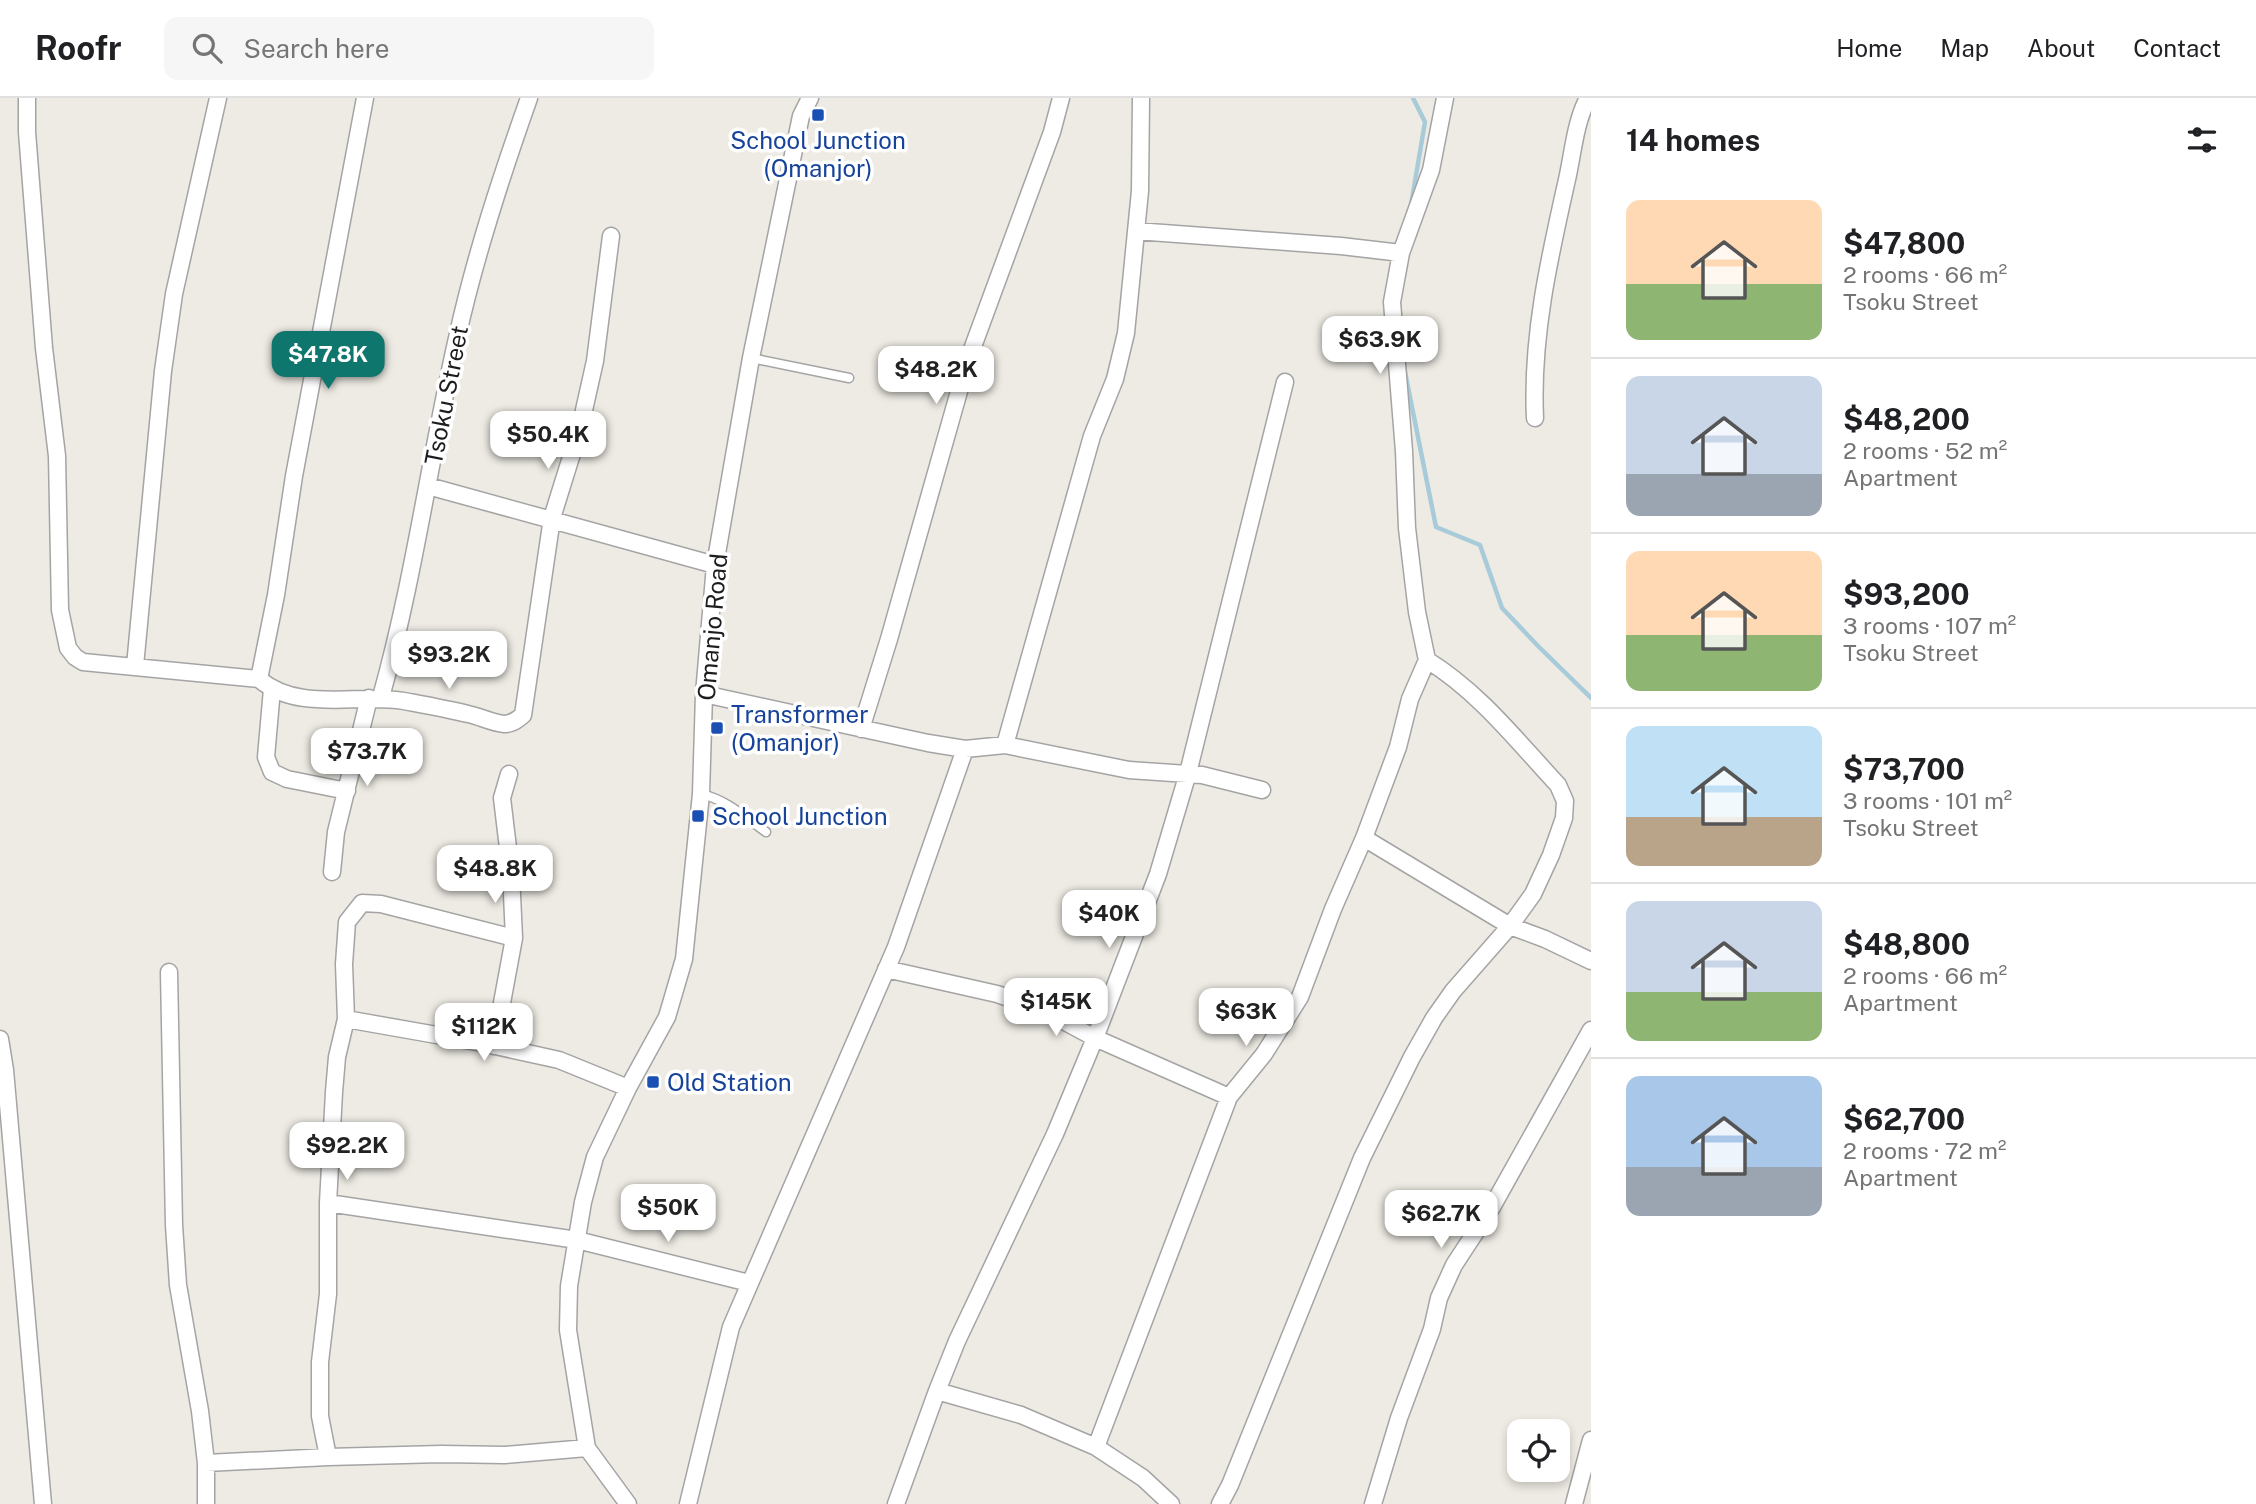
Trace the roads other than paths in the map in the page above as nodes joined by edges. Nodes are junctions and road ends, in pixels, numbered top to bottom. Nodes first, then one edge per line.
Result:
1 (27, 98) edge
2 (218, 98) edge
3 (365, 98) edge
4 (529, 98) edge
5 (810, 98) edge
6 (1061, 98) edge
7 (1141, 98) edge
8 (1445, 98) edge
9 (1588, 98) edge
10 (1136, 232) junction
11 (611, 236) dead end
12 (1401, 253) junction
13 (751, 358) junction
14 (849, 378) dead end
15 (1285, 382) dead end
16 (1535, 418) dead end
17 (428, 486) junction
18 (552, 518) junction
19 (715, 565) junction
20 (1427, 660) junction
21 (135, 666) junction
22 (265, 684) junction
23 (704, 694) junction
24 (375, 698) junction
25 (861, 729) junction
26 (1005, 745) junction
27 (965, 749) junction
28 (1188, 773) junction
29 (509, 774) dead end
30 (1262, 790) dead end
31 (347, 791) junction
32 (701, 794) junction
33 (766, 832) dead end
34 (1364, 838) junction
35 (332, 872) dead end
36 (1510, 926) junction
37 (514, 938) junction
38 (1591, 961) edge
39 (886, 970) junction
40 (169, 972) dead end
41 (346, 1019) junction
42 (1591, 1030) edge
43 (1095, 1038) junction
44 (0, 1039) edge
45 (494, 1046) junction
46 (628, 1088) junction
47 (1229, 1097) junction
48 (328, 1203) junction
49 (577, 1240) junction
50 (749, 1283) junction
51 (937, 1391) junction
52 (1591, 1440) edge
53 (1096, 1447) junction
54 (587, 1448) junction
55 (328, 1457) junction
56 (206, 1463) junction
57 (43, 1504) edge
58 (206, 1504) edge
59 (628, 1504) edge
60 (688, 1504) edge
61 (897, 1504) edge
62 (1171, 1504) edge
63 (1220, 1504) edge
64 (1373, 1504) edge
65 (1574, 1504) edge

1 - 21 street
2 - 21 street
3 - 22 street
4 - 17 street, Tsoku Street
5 - 13 street, Omanjo Road
6 - 25 street
7 - 10 street
8 - 12 street
9 - 16 street
10 - 12 street
10 - 26 street
11 - 18 street
12 - 20 street
13 - 14 lane
13 - 19 street, Omanjo Road
15 - 28 street
17 - 18 street
17 - 24 street, Tsoku Street
18 - 19 street
18 - 24 street
19 - 23 street, Omanjo Road
20 - 34 street
20 - 36 street
21 - 22 street
22 - 24 street
22 - 31 street
23 - 25 street
23 - 32 street, Omanjo Road
24 - 31 street, Tsoku Street
25 - 27 street
26 - 27 street
26 - 28 street
27 - 39 street
28 - 30 street
28 - 43 street
29 - 37 street
31 - 35 street, Tsoku Street
32 - 33 lane
32 - 46 street, Omanjo Road
34 - 36 street
34 - 47 street
36 - 38 street
36 - 63 street
37 - 41 street
37 - 45 street
39 - 43 street
39 - 50 street
40 - 56 street
41 - 45 street
41 - 48 street
42 - 64 street
43 - 47 street
43 - 51 street
44 - 57 street
45 - 46 street
46 - 49 street, Omanjo Road
47 - 53 street
48 - 49 street
48 - 55 street
49 - 50 street
49 - 54 street, Omanjo Road
50 - 60 street
51 - 53 street
51 - 61 street
52 - 65 street
53 - 62 street
54 - 55 street
54 - 59 street, Omanjo Road
55 - 56 street
56 - 58 street

